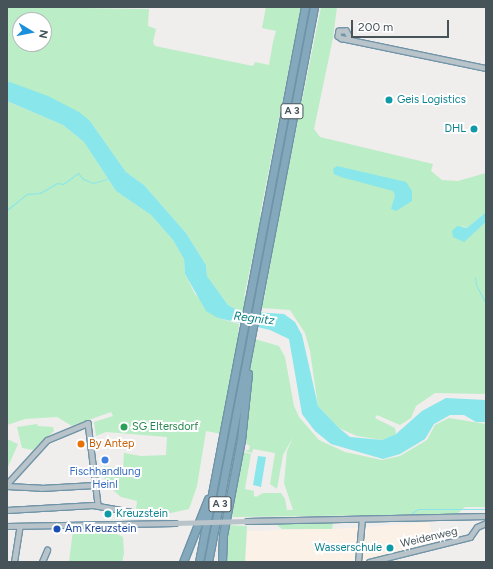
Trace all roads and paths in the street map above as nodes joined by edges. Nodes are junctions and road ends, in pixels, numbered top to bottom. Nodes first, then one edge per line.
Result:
1 (305, 7) edge
2 (314, 7) edge
3 (350, 39) dead end
4 (486, 68) edge
5 (269, 215) junction
6 (263, 248) junction
7 (248, 346) junction
8 (240, 408) junction
9 (234, 447) junction
10 (221, 448) junction
11 (7, 485) edge
12 (94, 485) junction
13 (98, 505) junction
14 (7, 510) edge
15 (138, 513) dead end
16 (486, 516) edge
17 (362, 519) junction
18 (486, 523) edge
19 (7, 526) edge
20 (20, 526) junction
21 (47, 550) dead end
22 (14, 562) edge
23 (42, 562) edge
24 (182, 562) edge
25 (199, 562) edge
26 (208, 562) edge
27 (213, 562) edge
28 (222, 562) edge
29 (358, 562) edge
30 (369, 562) edge

1 - 5 highway, A 3
2 - 5 highway, A 3
3 - 4 street
5 - 6 highway, A 3
6 - 7 highway, A 3
6 - 10 highway, A 3
7 - 8 highway, A 3
7 - 8 highway
8 - 9 highway, A 3
9 - 26 highway, A 3
9 - 27 highway
9 - 28 highway
10 - 24 highway
10 - 25 highway, A 3
11 - 12 street
11 - 12 street
12 - 13 street
13 - 14 street
13 - 15 street
16 - 17 street
17 - 20 street, bridge
17 - 29 street
18 - 30 street, Weidenweg
19 - 20 street
20 - 22 street
21 - 23 street

